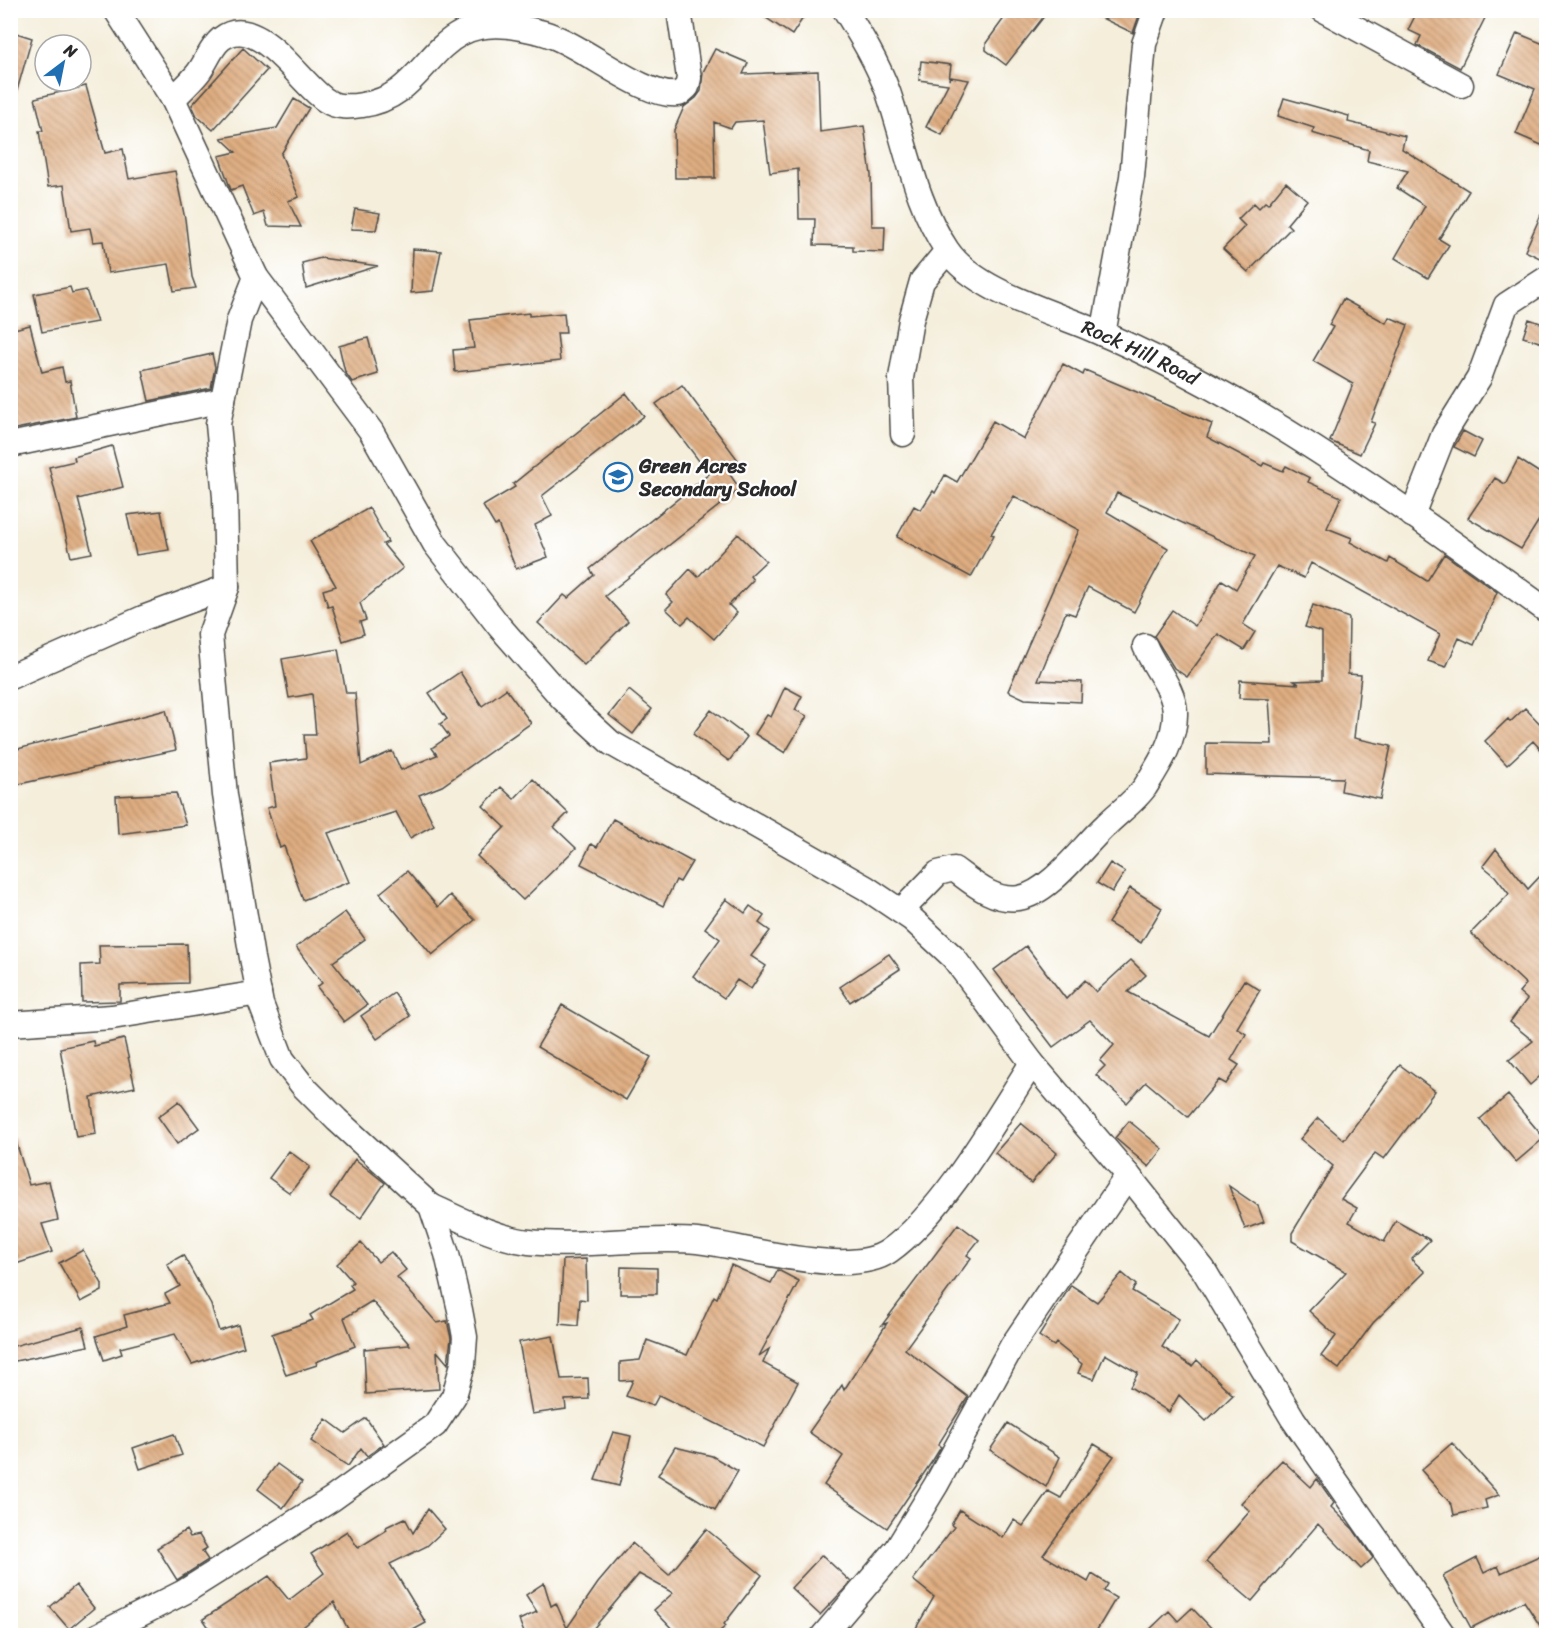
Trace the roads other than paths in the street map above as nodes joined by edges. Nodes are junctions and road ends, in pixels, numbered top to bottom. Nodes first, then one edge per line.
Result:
1 (116, 10) edge
2 (679, 10) edge
3 (845, 10) edge
4 (1156, 10) edge
5 (1323, 10) edge
6 (1461, 85) dead end
7 (173, 99) junction
8 (947, 251) junction
9 (256, 277) junction
10 (1546, 279) edge
11 (1103, 334) junction
12 (223, 400) junction
13 (903, 434) dead end
14 (10, 446) edge
15 (1412, 515) junction
16 (227, 588) junction
17 (1546, 610) edge
18 (1145, 646) dead end
19 (10, 677) edge
20 (902, 911) junction
21 (259, 993) junction
22 (10, 1024) edge
23 (1032, 1063) junction
24 (1128, 1175) junction
25 (431, 1206) junction
26 (1436, 1632) edge
27 (97, 1635) edge
28 (823, 1635) edge

1 - 7 street
2 - 7 street
3 - 8 street, Rock Hill Road
4 - 11 street
5 - 6 street
7 - 9 street
8 - 11 street, Rock Hill Road
8 - 13 street
9 - 12 street
9 - 20 street
10 - 15 street
11 - 15 street, Rock Hill Road
12 - 14 street
12 - 16 street
15 - 17 street, Rock Hill Road
16 - 19 street
16 - 21 street
18 - 20 street
20 - 23 street
21 - 22 street
21 - 25 street
23 - 24 street
23 - 25 street
24 - 26 street
24 - 28 street
25 - 27 street

